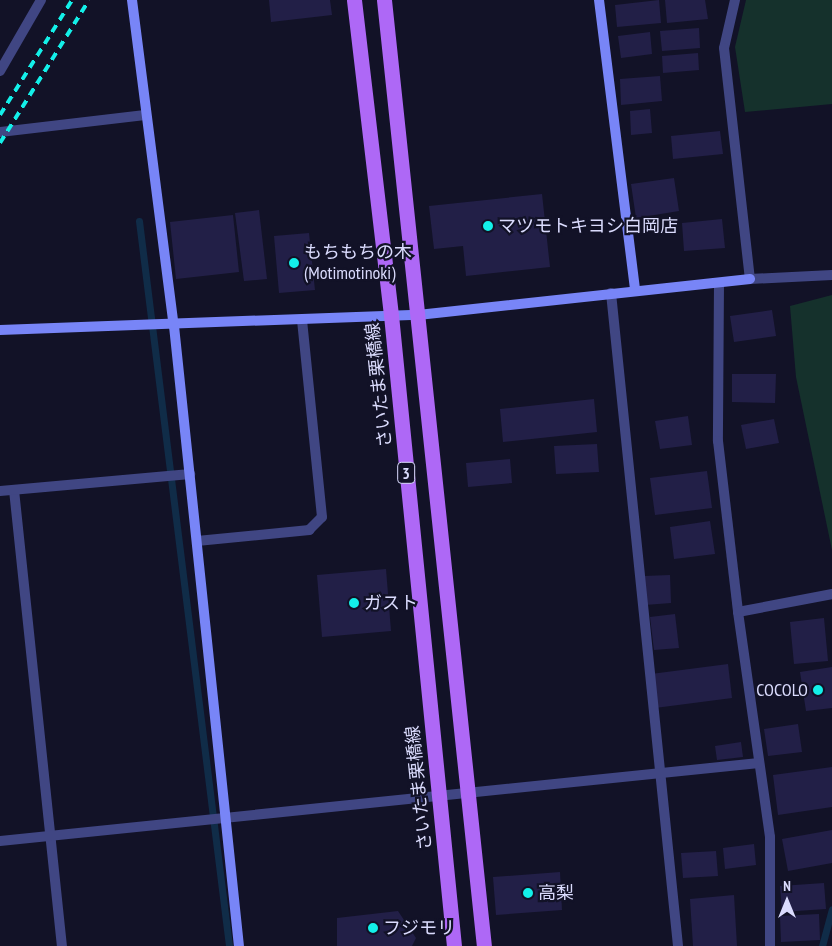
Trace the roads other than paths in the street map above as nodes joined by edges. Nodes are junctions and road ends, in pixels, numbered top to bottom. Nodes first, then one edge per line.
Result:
1 (41, 0) edge
2 (132, 0) edge
3 (354, 0) edge
4 (384, 0) edge
5 (599, 0) edge
6 (734, 0) edge
7 (0, 71) edge
8 (145, 115) junction
9 (0, 132) edge
10 (832, 275) edge
11 (750, 279) junction
12 (719, 283) junction
13 (635, 290) junction
14 (611, 292) junction
15 (391, 315) junction
16 (418, 315) junction
17 (302, 321) junction
18 (174, 326) junction
19 (0, 330) edge
20 (190, 474) junction
21 (14, 490) junction
22 (0, 491) edge
23 (197, 541) junction
24 (832, 594) edge
25 (738, 612) junction
26 (759, 763) junction
27 (660, 772) junction
28 (467, 793) junction
29 (439, 795) junction
30 (226, 818) junction
31 (50, 836) junction
32 (0, 841) edge
33 (62, 946) edge
34 (239, 946) edge
35 (454, 946) edge
36 (484, 946) edge
37 (678, 946) edge
38 (770, 946) edge

1 - 7 street
2 - 8 street
3 - 15 main road, さいたま栗橋線 / 3
4 - 16 main road, 3
5 - 13 street
6 - 11 street
8 - 9 street
8 - 18 street
10 - 11 street
11 - 12 street
12 - 13 street
12 - 25 street
13 - 14 street
14 - 16 street
14 - 27 street
15 - 16 street
15 - 17 street
15 - 29 main road, さいたま栗橋線 / 3
16 - 28 main road, 3
17 - 18 street
17 - 23 street
18 - 19 street
18 - 20 street
20 - 21 street
20 - 23 street
21 - 22 street
21 - 31 street
23 - 30 street
24 - 25 street
25 - 26 street
26 - 27 street
26 - 38 street
27 - 28 street
27 - 37 street
28 - 29 street
28 - 36 main road, 3
29 - 30 street
29 - 35 main road, さいたま栗橋線 / 3
30 - 31 street
30 - 34 street
31 - 32 street
31 - 33 street

